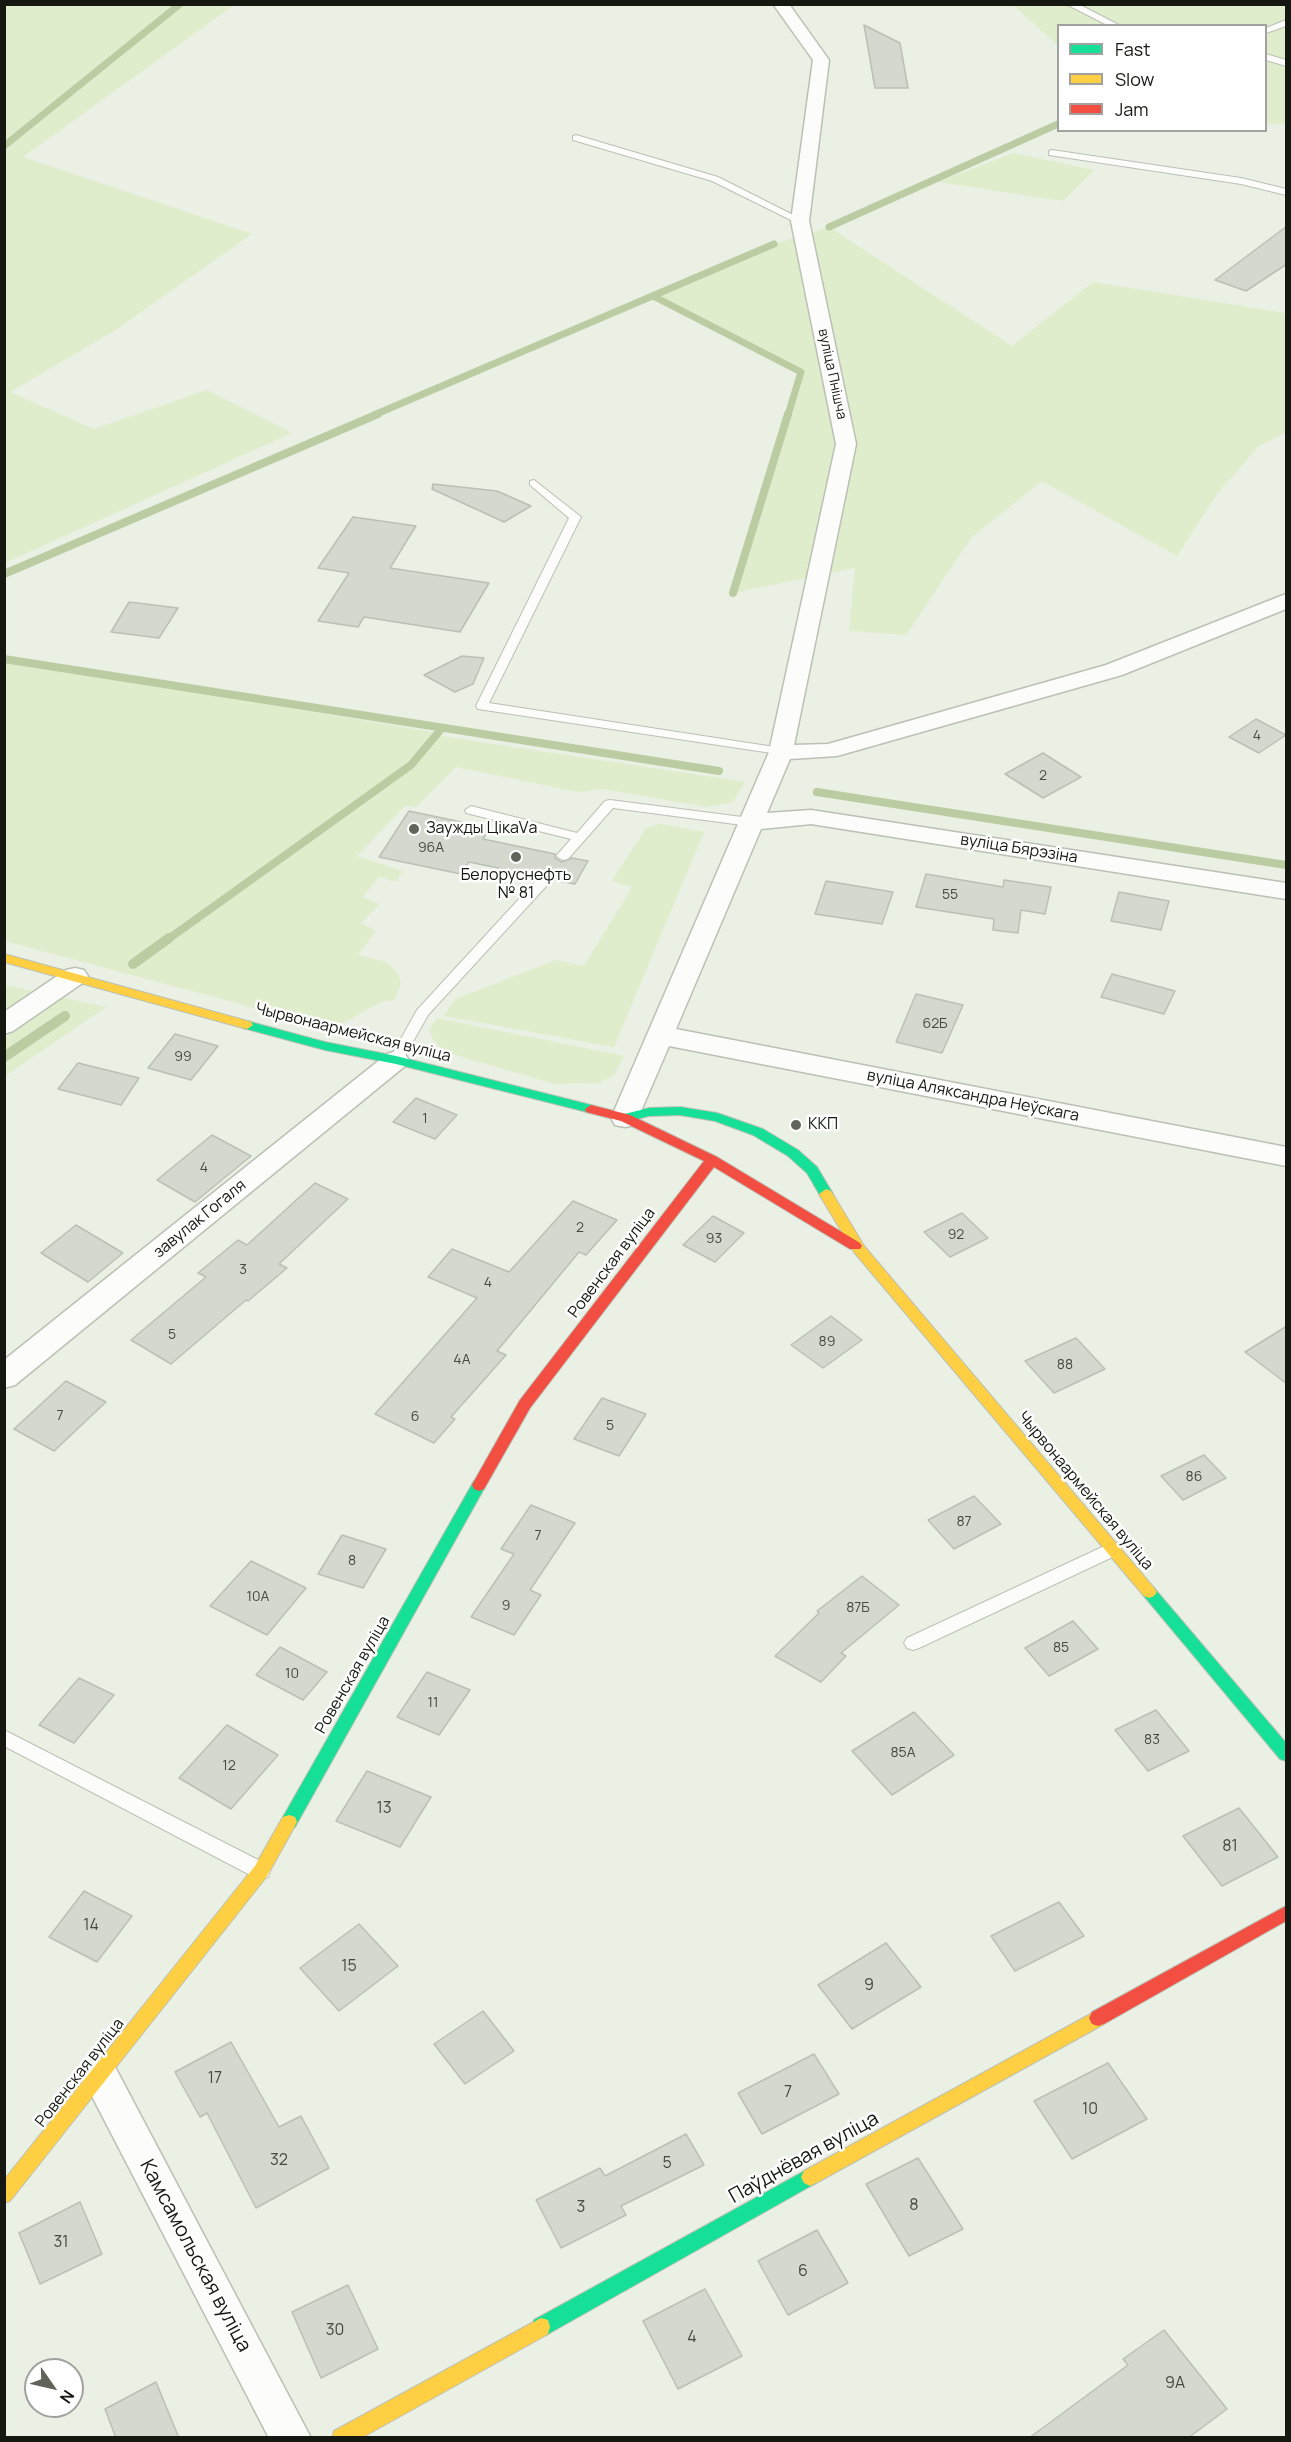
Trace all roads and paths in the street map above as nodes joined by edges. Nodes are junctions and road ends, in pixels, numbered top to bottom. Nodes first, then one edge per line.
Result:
1 (781, 4) edge
2 (1070, 4) edge
3 (1287, 23) edge
4 (1113, 24) edge
5 (1267, 31) edge
6 (1267, 57) edge
7 (1287, 63) edge
8 (576, 138) dead end
9 (1052, 153) dead end
10 (1287, 192) edge
11 (800, 220) junction
12 (534, 483) dead end
13 (1287, 601) edge
14 (781, 753) junction
15 (471, 810) dead end
16 (750, 822) junction
17 (579, 837) junction
18 (563, 856) dead end
19 (546, 878) dead end
20 (1287, 891) edge
21 (4, 958) edge
22 (75, 976) junction
23 (4, 1025) edge
24 (660, 1035) junction
25 (396, 1060) junction
26 (625, 1118) junction
27 (1287, 1157) edge
28 (712, 1160) junction
29 (859, 1249) junction
30 (4, 1377) edge
31 (1113, 1549) junction
32 (913, 1643) dead end
33 (4, 1737) edge
34 (1287, 1754) edge
35 (261, 1871) junction
36 (1287, 1913) edge
37 (100, 2075) junction
38 (4, 2195) edge
39 (291, 2438) edge
40 (341, 2438) edge

1 - 11 street, вуліца Пнішча
2 - 4 lane
3 - 5 lane
6 - 7 lane
8 - 11 lane
9 - 10 lane
11 - 14 street, вуліца Пнішча
12 - 14 lane
13 - 14 street
14 - 16 street, вуліца Пнішча
15 - 17 lane
16 - 17 lane
16 - 20 street, вуліца Бярэзіна
16 - 24 street, вуліца Пнішча
17 - 18 lane
19 - 25 lane
21 - 22 main road, Чырвонаармейская вуліца
22 - 23 street
22 - 25 main road, Чырвонаармейская вуліца
24 - 26 street, вуліца Пнішча
24 - 27 street, вуліца Аляксандра Неўскага
25 - 26 main road, Чырвонаармейская вуліца
25 - 30 street, завулак Гогаля
26 - 28 main road, Чырвонаармейская вуліца
26 - 29 main road, Чырвонаармейская вуліца
28 - 29 main road, Чырвонаармейская вуліца
28 - 35 main road, Ровенская вуліца
29 - 31 main road, Чырвонаармейская вуліца
31 - 32 lane
31 - 34 main road, Чырвонаармейская вуліца
33 - 35 lane
35 - 37 main road, Ровенская вуліца
36 - 40 main road, Паўднёвая вуліца
37 - 38 main road, Ровенская вуліца
37 - 39 street, Камсамольская вуліца

